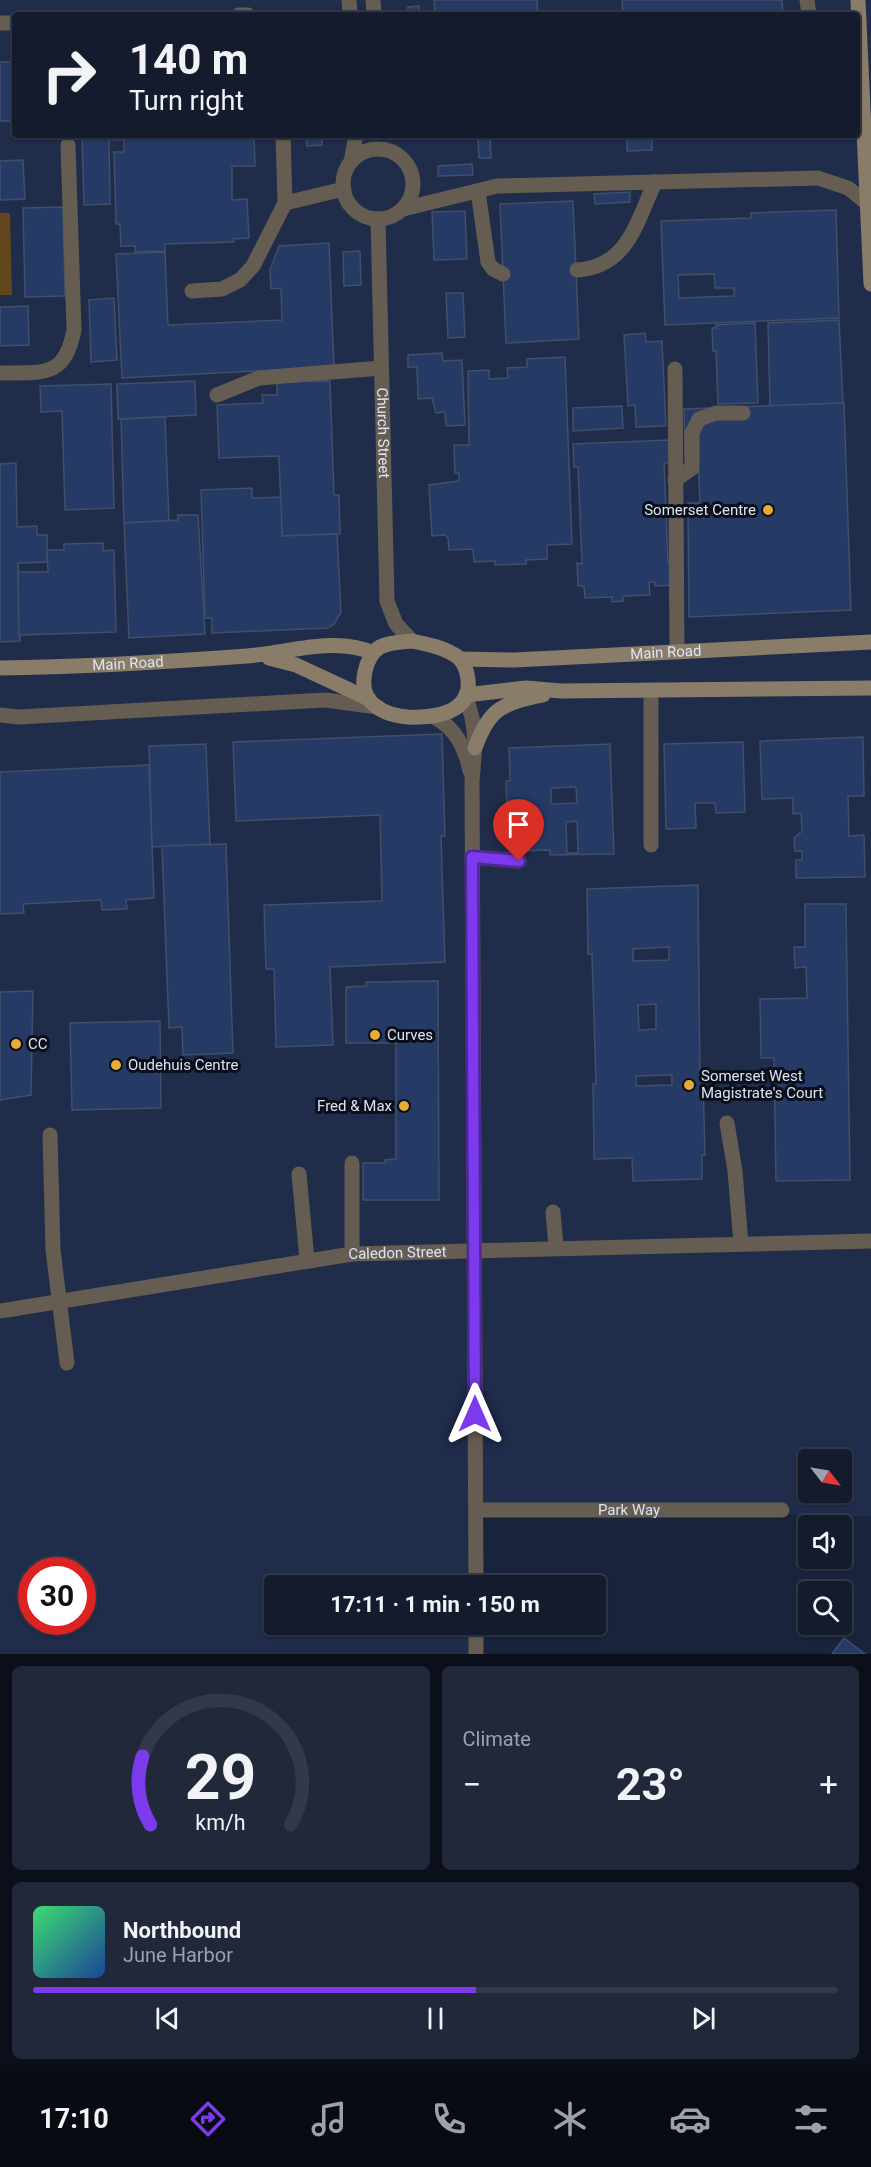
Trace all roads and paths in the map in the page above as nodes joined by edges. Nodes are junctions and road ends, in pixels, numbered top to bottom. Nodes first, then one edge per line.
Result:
1 (860, 81) edge
2 (283, 138) edge
3 (355, 138) edge
4 (388, 143) edge
5 (68, 145) dead end
6 (351, 162) junction
7 (656, 182) junction
8 (344, 189) junction
9 (478, 190) junction
10 (285, 203) junction
11 (868, 204) junction
12 (404, 208) junction
13 (378, 219) junction
14 (577, 270) dead end
15 (503, 274) dead end
16 (871, 284) edge
17 (192, 291) dead end
18 (381, 368) junction
19 (675, 369) dead end
20 (0, 373) edge
21 (217, 394) dead end
22 (743, 413) dead end
23 (675, 480) junction
24 (412, 641) junction
25 (871, 642) edge
26 (677, 651) junction
27 (373, 653) junction
28 (254, 656) junction
29 (460, 659) junction
30 (0, 668) edge
31 (871, 688) edge
32 (651, 690) junction
33 (561, 691) junction
34 (465, 696) junction
35 (373, 703) junction
36 (0, 715) edge
37 (434, 717) junction
38 (475, 748) junction
39 (472, 780) junction
40 (651, 845) dead end
41 (472, 857) junction
42 (519, 861) dead end
43 (727, 1123) dead end
44 (50, 1135) dead end
45 (352, 1163) dead end
46 (299, 1174) dead end
47 (553, 1212) dead end
48 (871, 1241) edge
49 (741, 1244) junction
50 (556, 1247) junction
51 (474, 1250) junction
52 (352, 1254) junction
53 (307, 1260) junction
54 (59, 1302) junction
55 (0, 1311) edge
56 (67, 1363) dead end
57 (476, 1510) junction
58 (782, 1510) dead end
59 (476, 1575) edge
60 (476, 1635) edge
61 (476, 1654) edge

1 - 11 main road
2 - 10 street
3 - 6 street
4 - 6 street
4 - 12 street
5 - 20 street
6 - 8 street
7 - 9 street
7 - 11 street
7 - 14 street
8 - 10 street
8 - 13 street
9 - 12 street
9 - 15 street
10 - 17 street
11 - 16 main road
12 - 13 street
13 - 18 street, Church Street
18 - 21 street
18 - 24 street, Church Street
19 - 23 street
22 - 23 street
23 - 26 street
24 - 27 main road
24 - 29 main road
25 - 26 main road, Main Road
26 - 29 main road, Main Road
27 - 28 main road, Main Road
27 - 35 main road
28 - 30 main road, Main Road
28 - 35 main road, Main Road
29 - 34 main road
31 - 32 main road
32 - 33 main road
32 - 40 street
33 - 34 main road
33 - 38 main road
34 - 37 main road
34 - 38 street
35 - 36 street
35 - 37 main road
37 - 39 street
38 - 39 street
39 - 41 street
41 - 42 street
41 - 51 street
43 - 49 street
44 - 54 street
45 - 52 street
46 - 53 street
47 - 50 street
48 - 49 street, Caledon Street
49 - 50 street, Caledon Street
50 - 51 street, Caledon Street
51 - 52 street, Caledon Street
51 - 57 street
52 - 53 street, Caledon Street
53 - 54 street, Caledon Street
54 - 55 street, Caledon Street
54 - 56 street
57 - 58 street, Park Way
57 - 59 street
60 - 61 street

